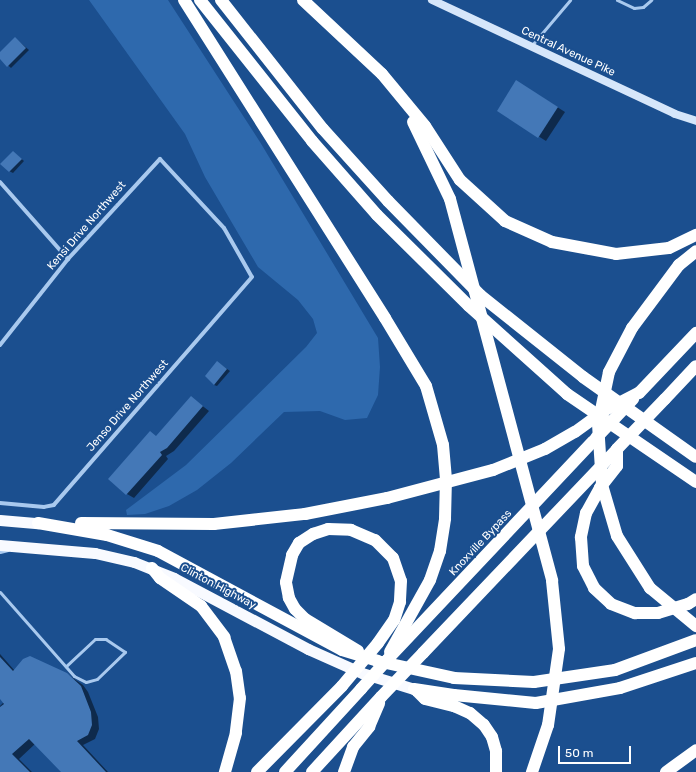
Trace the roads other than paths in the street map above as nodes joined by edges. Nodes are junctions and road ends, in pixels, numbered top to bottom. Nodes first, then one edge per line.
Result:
1 (184, 0) edge
2 (200, 0) edge
3 (222, 0) edge
4 (303, 0) edge
5 (432, 0) edge
6 (570, 0) edge
7 (617, 0) edge
8 (651, 0) edge
9 (531, 47) junction
10 (382, 74) junction
11 (696, 121) edge
12 (0, 182) edge
13 (696, 235) edge
14 (696, 251) edge
15 (68, 259) junction
16 (252, 277) joint
17 (696, 333) edge
18 (0, 345) edge
19 (696, 366) edge
20 (643, 388) junction
21 (617, 449) junction
22 (647, 450) junction
23 (696, 456) edge
24 (696, 482) edge
25 (696, 492) edge
26 (0, 503) edge
27 (0, 520) edge
28 (38, 523) junction
29 (0, 545) edge
30 (27, 547) junction
31 (0, 552) edge
32 (152, 568) junction
33 (0, 592) edge
34 (696, 599) edge
35 (696, 626) edge
36 (696, 640) edge
37 (397, 646) junction
38 (362, 657) junction
39 (696, 662) edge
40 (66, 666) junction
41 (414, 689) junction
42 (381, 697) junction
43 (696, 750) edge
44 (225, 772) edge
45 (257, 772) edge
46 (285, 772) edge
47 (312, 772) edge
48 (344, 772) edge
49 (496, 772) edge
50 (532, 772) edge
51 (666, 772) edge

1 - 37 highway, bridge
2 - 22 highway
3 - 23 highway
4 - 10 highway
5 - 9 main road, Central Avenue Pike
6 - 9 lane
7 - 8 lane
9 - 11 main road, Central Avenue Pike
10 - 13 highway
10 - 50 highway, bridge
12 - 15 street
14 - 35 highway, bridge
15 - 16 street, Kensi Drive Northwest
15 - 18 street, Kensi Drive Northwest
16 - 26 street, Jenso Drive Northwest
17 - 20 highway, Knoxville Bypass
19 - 21 highway, bridge
20 - 28 highway, bridge
20 - 37 highway, Knoxville Bypass, bridge
21 - 34 highway
21 - 42 highway, bridge
22 - 24 highway
22 - 25 highway
27 - 28 highway
28 - 38 highway
29 - 30 highway, Clinton Highway
30 - 31 lane
30 - 32 highway, Clinton Highway
32 - 41 highway, Clinton Highway
32 - 44 highway
33 - 40 lane
36 - 38 highway
37 - 46 highway, Knoxville Bypass, bridge
38 - 45 highway, bridge
39 - 41 highway
40 - 40 lane
41 - 49 highway
42 - 47 highway
42 - 48 highway
43 - 51 highway

